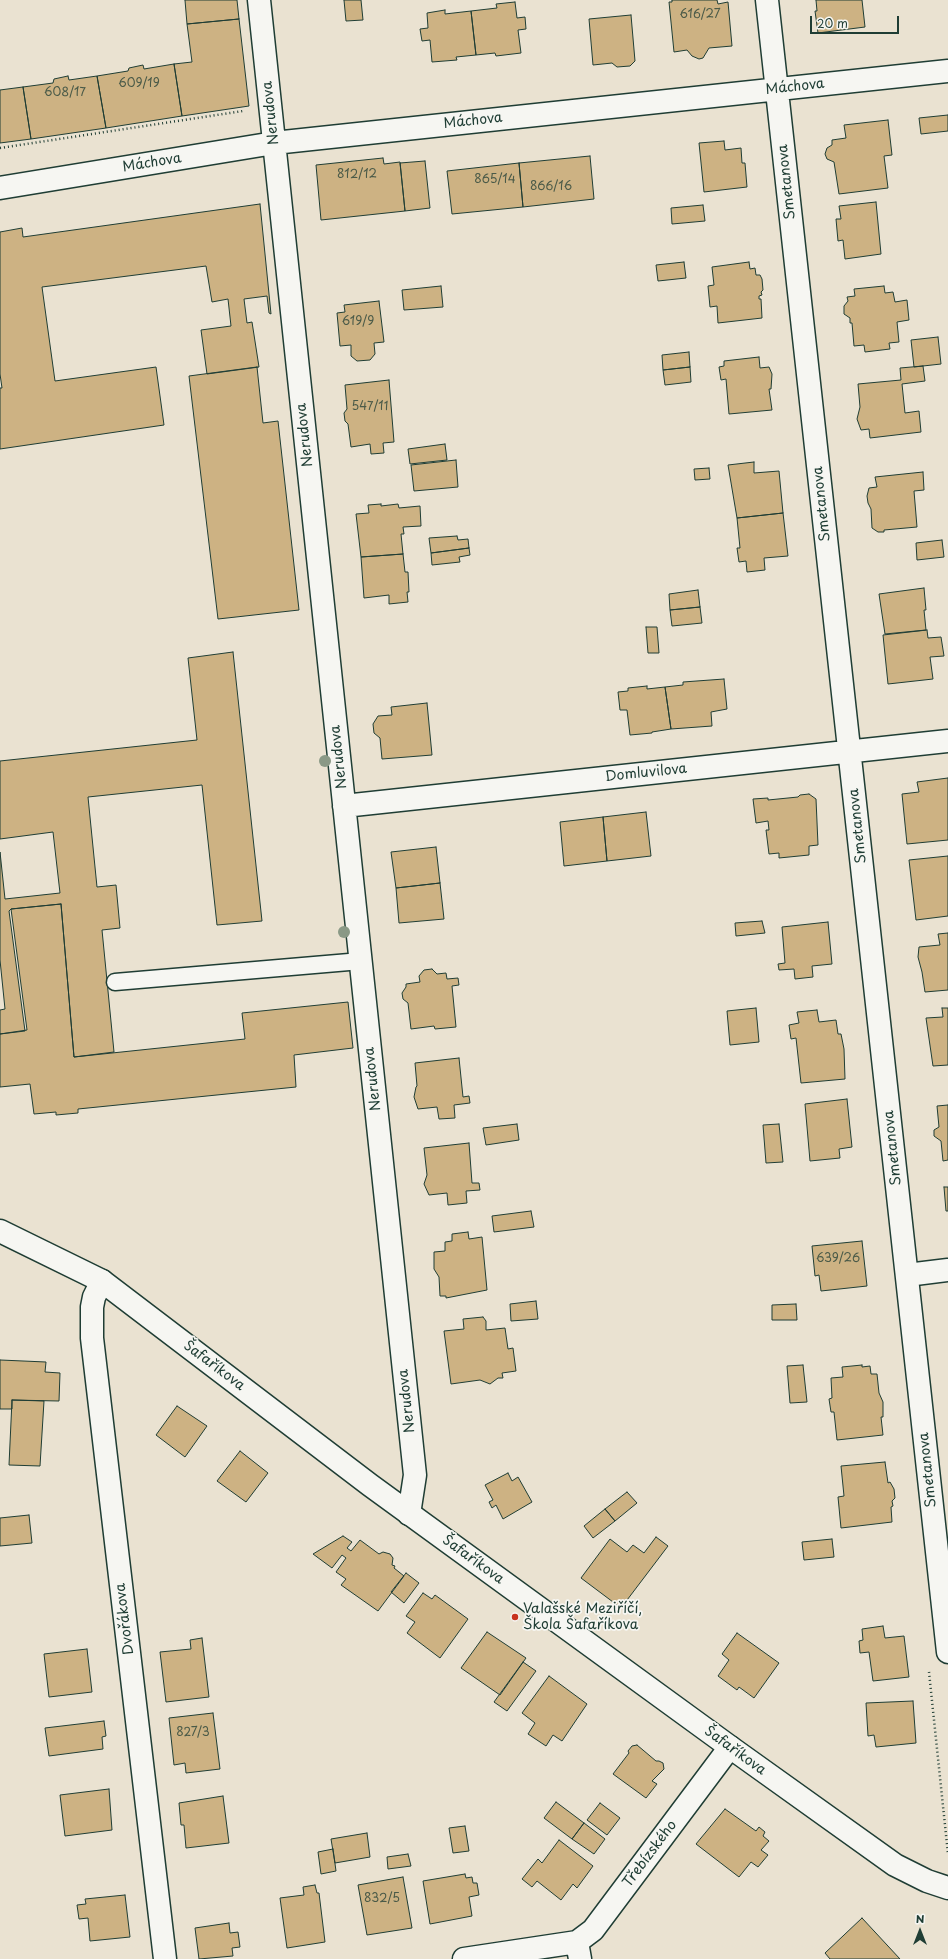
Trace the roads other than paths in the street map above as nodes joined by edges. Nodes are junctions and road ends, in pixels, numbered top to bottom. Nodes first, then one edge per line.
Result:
1 (259, 0) edge
2 (767, 0) edge
3 (948, 71) edge
4 (777, 89) junction
5 (274, 142) junction
6 (0, 188) edge
7 (948, 741) edge
8 (850, 752) junction
9 (344, 806) junction
10 (360, 961) junction
11 (115, 982) dead end
12 (0, 1231) edge
13 (948, 1270) edge
14 (907, 1275) junction
15 (102, 1281) junction
16 (409, 1514) junction
17 (948, 1652) edge
18 (730, 1747) junction
19 (948, 1888) edge
20 (579, 1950) edge
21 (165, 1959) edge
22 (464, 1959) edge

1 - 5 street, Nerudova
2 - 4 street, Smetanova
3 - 4 street, Máchova
4 - 5 street, Máchova
4 - 8 street, Smetanova
5 - 6 street, Máchova
5 - 9 street, Nerudova
7 - 8 street, Domluvilova
8 - 9 street, Domluvilova
8 - 14 street, Smetanova
9 - 10 street, Nerudova
10 - 11 lane
10 - 16 street, Nerudova
12 - 15 street, Šafaříkova
13 - 14 street
14 - 17 street, Smetanova
15 - 16 street, Šafaříkova
15 - 21 street, Dvořákova
16 - 18 street, Šafaříkova
18 - 19 street, Šafaříkova
18 - 20 street, Třebízského
20 - 22 street

